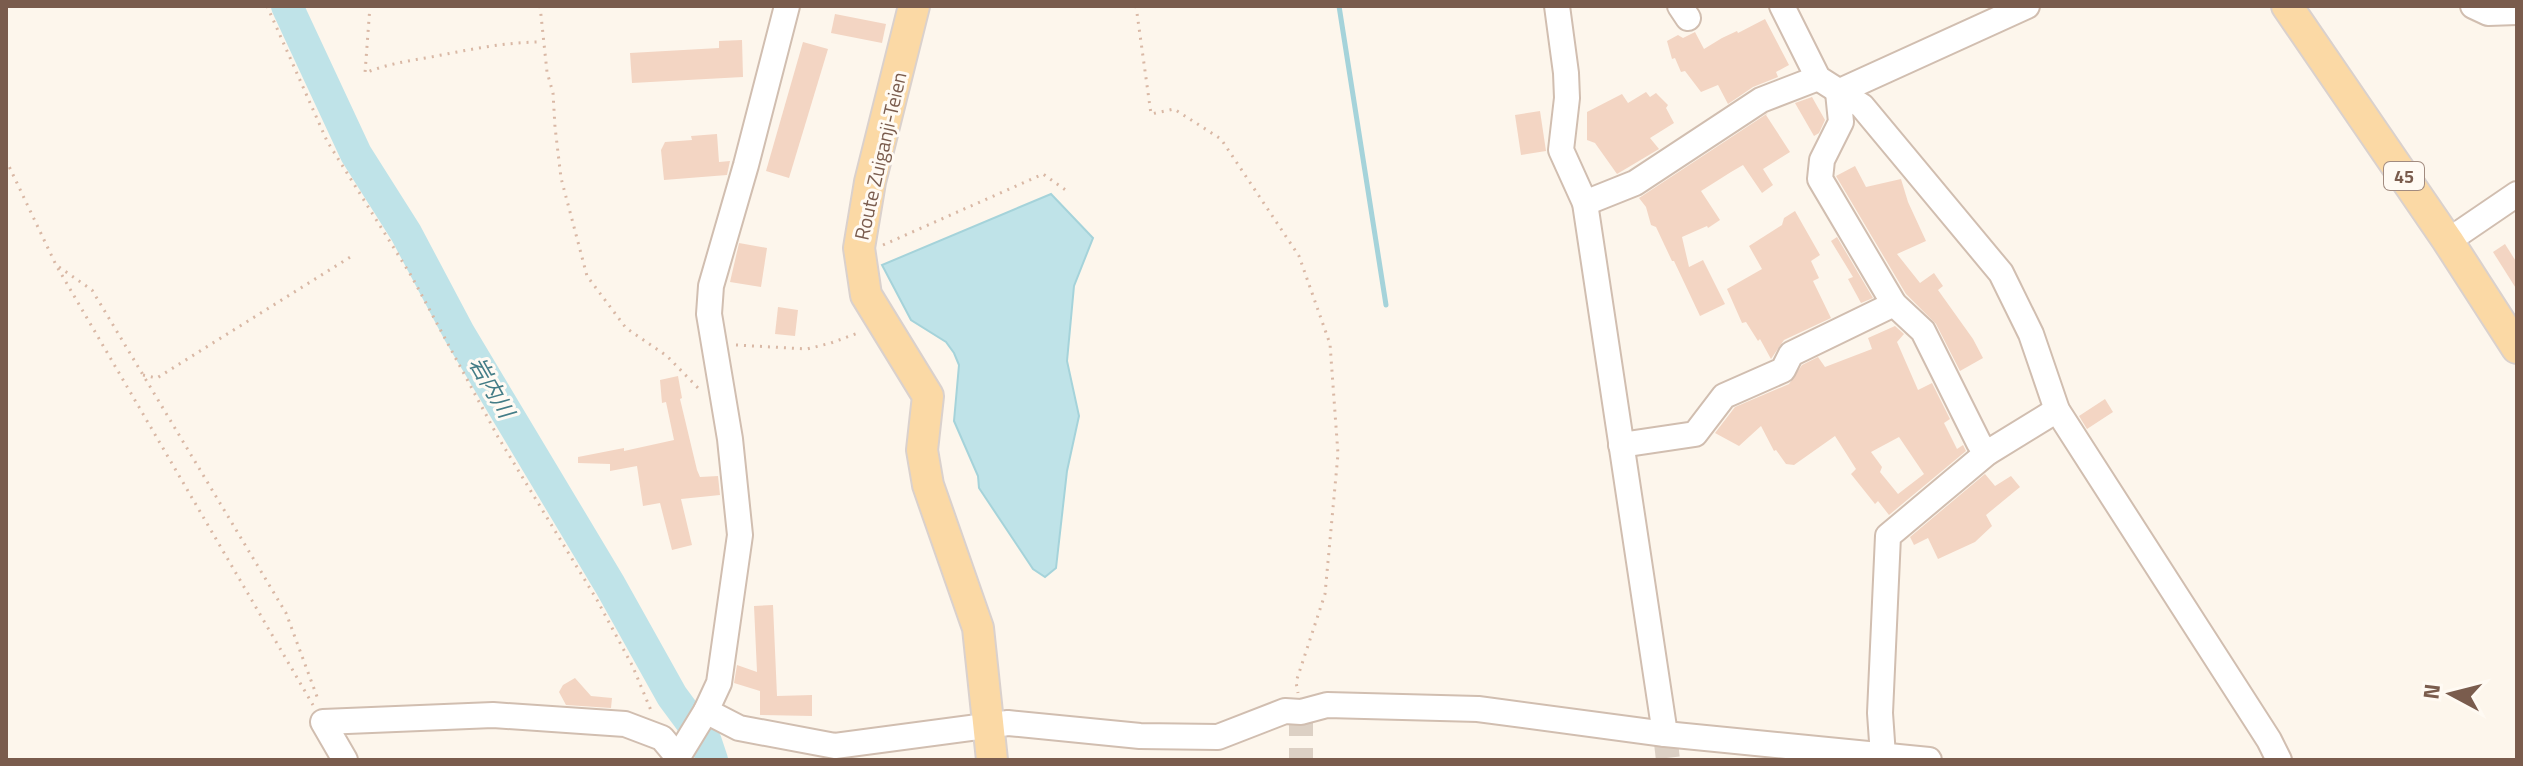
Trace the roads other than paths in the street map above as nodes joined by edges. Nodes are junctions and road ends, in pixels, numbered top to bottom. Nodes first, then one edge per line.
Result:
1 (787, 6) edge
2 (914, 6) edge
3 (1557, 6) edge
4 (1782, 6) edge
5 (2027, 6) edge
6 (2288, 6) edge
7 (2473, 6) edge
8 (2517, 12) edge
9 (1828, 85) junction
10 (2517, 194) edge
11 (1585, 203) junction
12 (2448, 241) junction
13 (1894, 304) junction
14 (2517, 348) edge
15 (2057, 410) junction
16 (1621, 445) junction
17 (1987, 453) junction
18 (706, 711) junction
19 (987, 724) junction
20 (1665, 734) junction
21 (672, 751) edge
22 (1883, 756) junction
23 (345, 760) edge
24 (992, 760) edge
25 (1929, 760) edge
26 (2279, 760) edge

1 - 18 street
2 - 19 main road, Route Zuiganji-Teien
3 - 11 street
4 - 9 street
5 - 9 street
6 - 12 main road, 45
7 - 8 street
9 - 11 street
9 - 13 street
9 - 15 street
10 - 12 street
11 - 16 street
12 - 14 main road, 45
13 - 16 street
13 - 17 street
15 - 17 street
15 - 26 street
16 - 20 street
17 - 22 street
18 - 19 street
18 - 21 street
19 - 20 street
19 - 24 main road, Route Zuiganji-Teien
20 - 22 street
21 - 23 street
22 - 25 street

